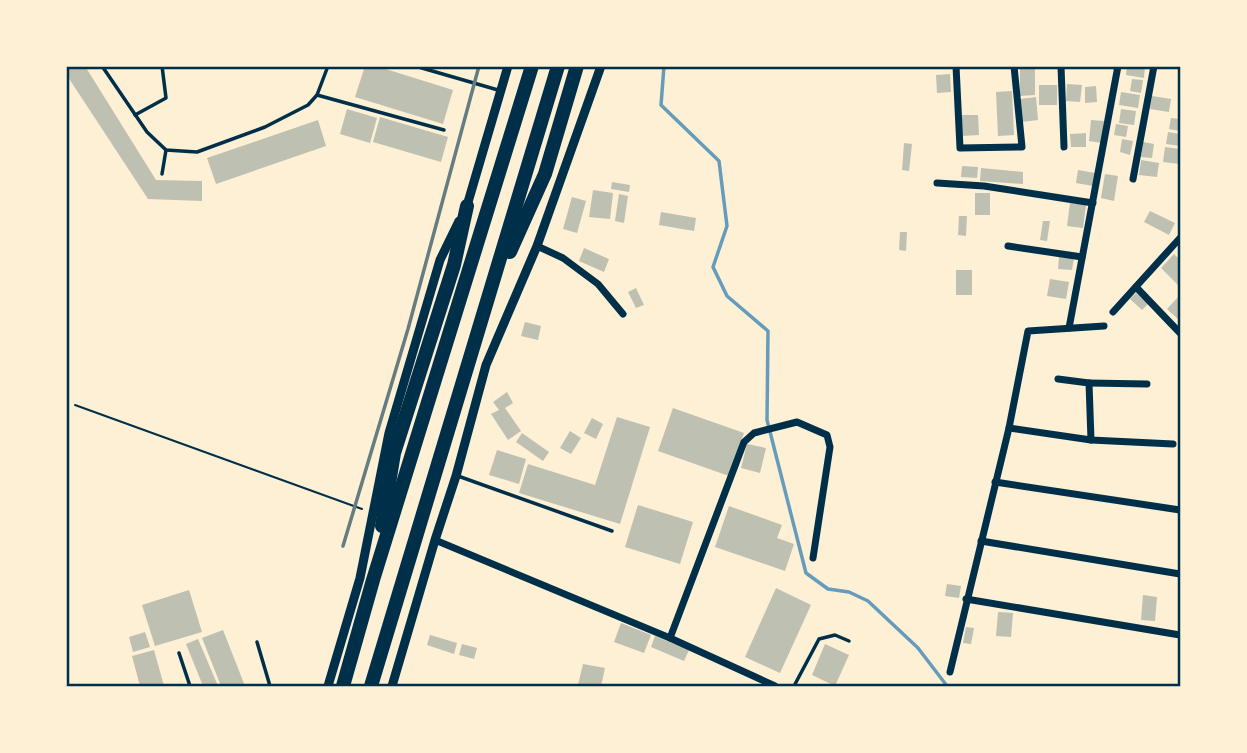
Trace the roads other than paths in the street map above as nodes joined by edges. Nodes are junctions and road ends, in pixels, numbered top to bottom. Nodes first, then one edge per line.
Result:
1 (102, 66) edge
2 (162, 66) edge
3 (328, 66) edge
4 (415, 66) edge
5 (508, 66) edge
6 (531, 66) edge
7 (558, 66) edge
8 (578, 66) edge
9 (601, 66) edge
10 (956, 66) edge
11 (1014, 66) edge
12 (1061, 66) edge
13 (1118, 66) edge
14 (1154, 66) edge
15 (500, 90) junction
16 (317, 94) junction
17 (135, 116) junction
18 (444, 130) dead end
19 (1064, 147) dead end
20 (166, 150) junction
21 (162, 174) dead end
22 (1133, 179) dead end
23 (937, 183) dead end
24 (1093, 203) junction
25 (467, 206) junction
26 (1181, 237) edge
27 (537, 246) junction
28 (1007, 246) dead end
29 (1173, 246) junction
30 (1181, 253) edge
31 (1082, 257) junction
32 (1136, 287) junction
33 (492, 289) junction
34 (1113, 312) dead end
35 (623, 314) dead end
36 (1104, 326) dead end
37 (1069, 328) junction
38 (1181, 333) edge
39 (1058, 379) dead end
40 (1090, 383) junction
41 (1147, 384) dead end
42 (1009, 428) junction
43 (1091, 440) junction
44 (1173, 444) dead end
45 (456, 476) junction
46 (995, 482) junction
47 (1181, 510) edge
48 (612, 531) dead end
49 (435, 540) junction
50 (981, 541) junction
51 (813, 558) dead end
52 (1181, 573) edge
53 (373, 580) junction
54 (966, 600) junction
55 (1181, 635) edge
56 (670, 638) junction
57 (849, 641) dead end
58 (257, 642) dead end
59 (179, 653) dead end
60 (950, 672) dead end
61 (190, 687) edge
62 (271, 687) edge
63 (328, 687) edge
64 (343, 687) edge
65 (371, 687) edge
66 (392, 687) edge
67 (775, 687) edge
68 (794, 687) edge

1 - 17 lane
2 - 17 lane
3 - 16 lane
4 - 15 lane
5 - 15 street
6 - 53 highway
7 - 33 highway
8 - 33 highway
9 - 27 street
10 - 11 street
12 - 19 street
13 - 24 street
14 - 22 street
15 - 25 street
16 - 18 lane
16 - 20 lane
17 - 20 lane
20 - 21 lane
23 - 24 street
24 - 31 street
25 - 53 highway
25 - 63 street
26 - 29 street
27 - 35 street
27 - 45 street
28 - 31 street
29 - 30 street
29 - 32 street
31 - 37 street
32 - 34 street
32 - 38 street
33 - 65 highway
36 - 37 street
37 - 42 street
39 - 40 street
40 - 41 street
40 - 43 street
42 - 43 street
42 - 46 street
43 - 44 street
45 - 48 lane
45 - 49 street
46 - 47 street
46 - 50 street
49 - 56 street
49 - 66 street
50 - 52 street
50 - 54 street
51 - 56 street
53 - 64 highway
54 - 55 street
54 - 60 street
56 - 67 street
57 - 68 lane
58 - 62 lane
59 - 61 lane

